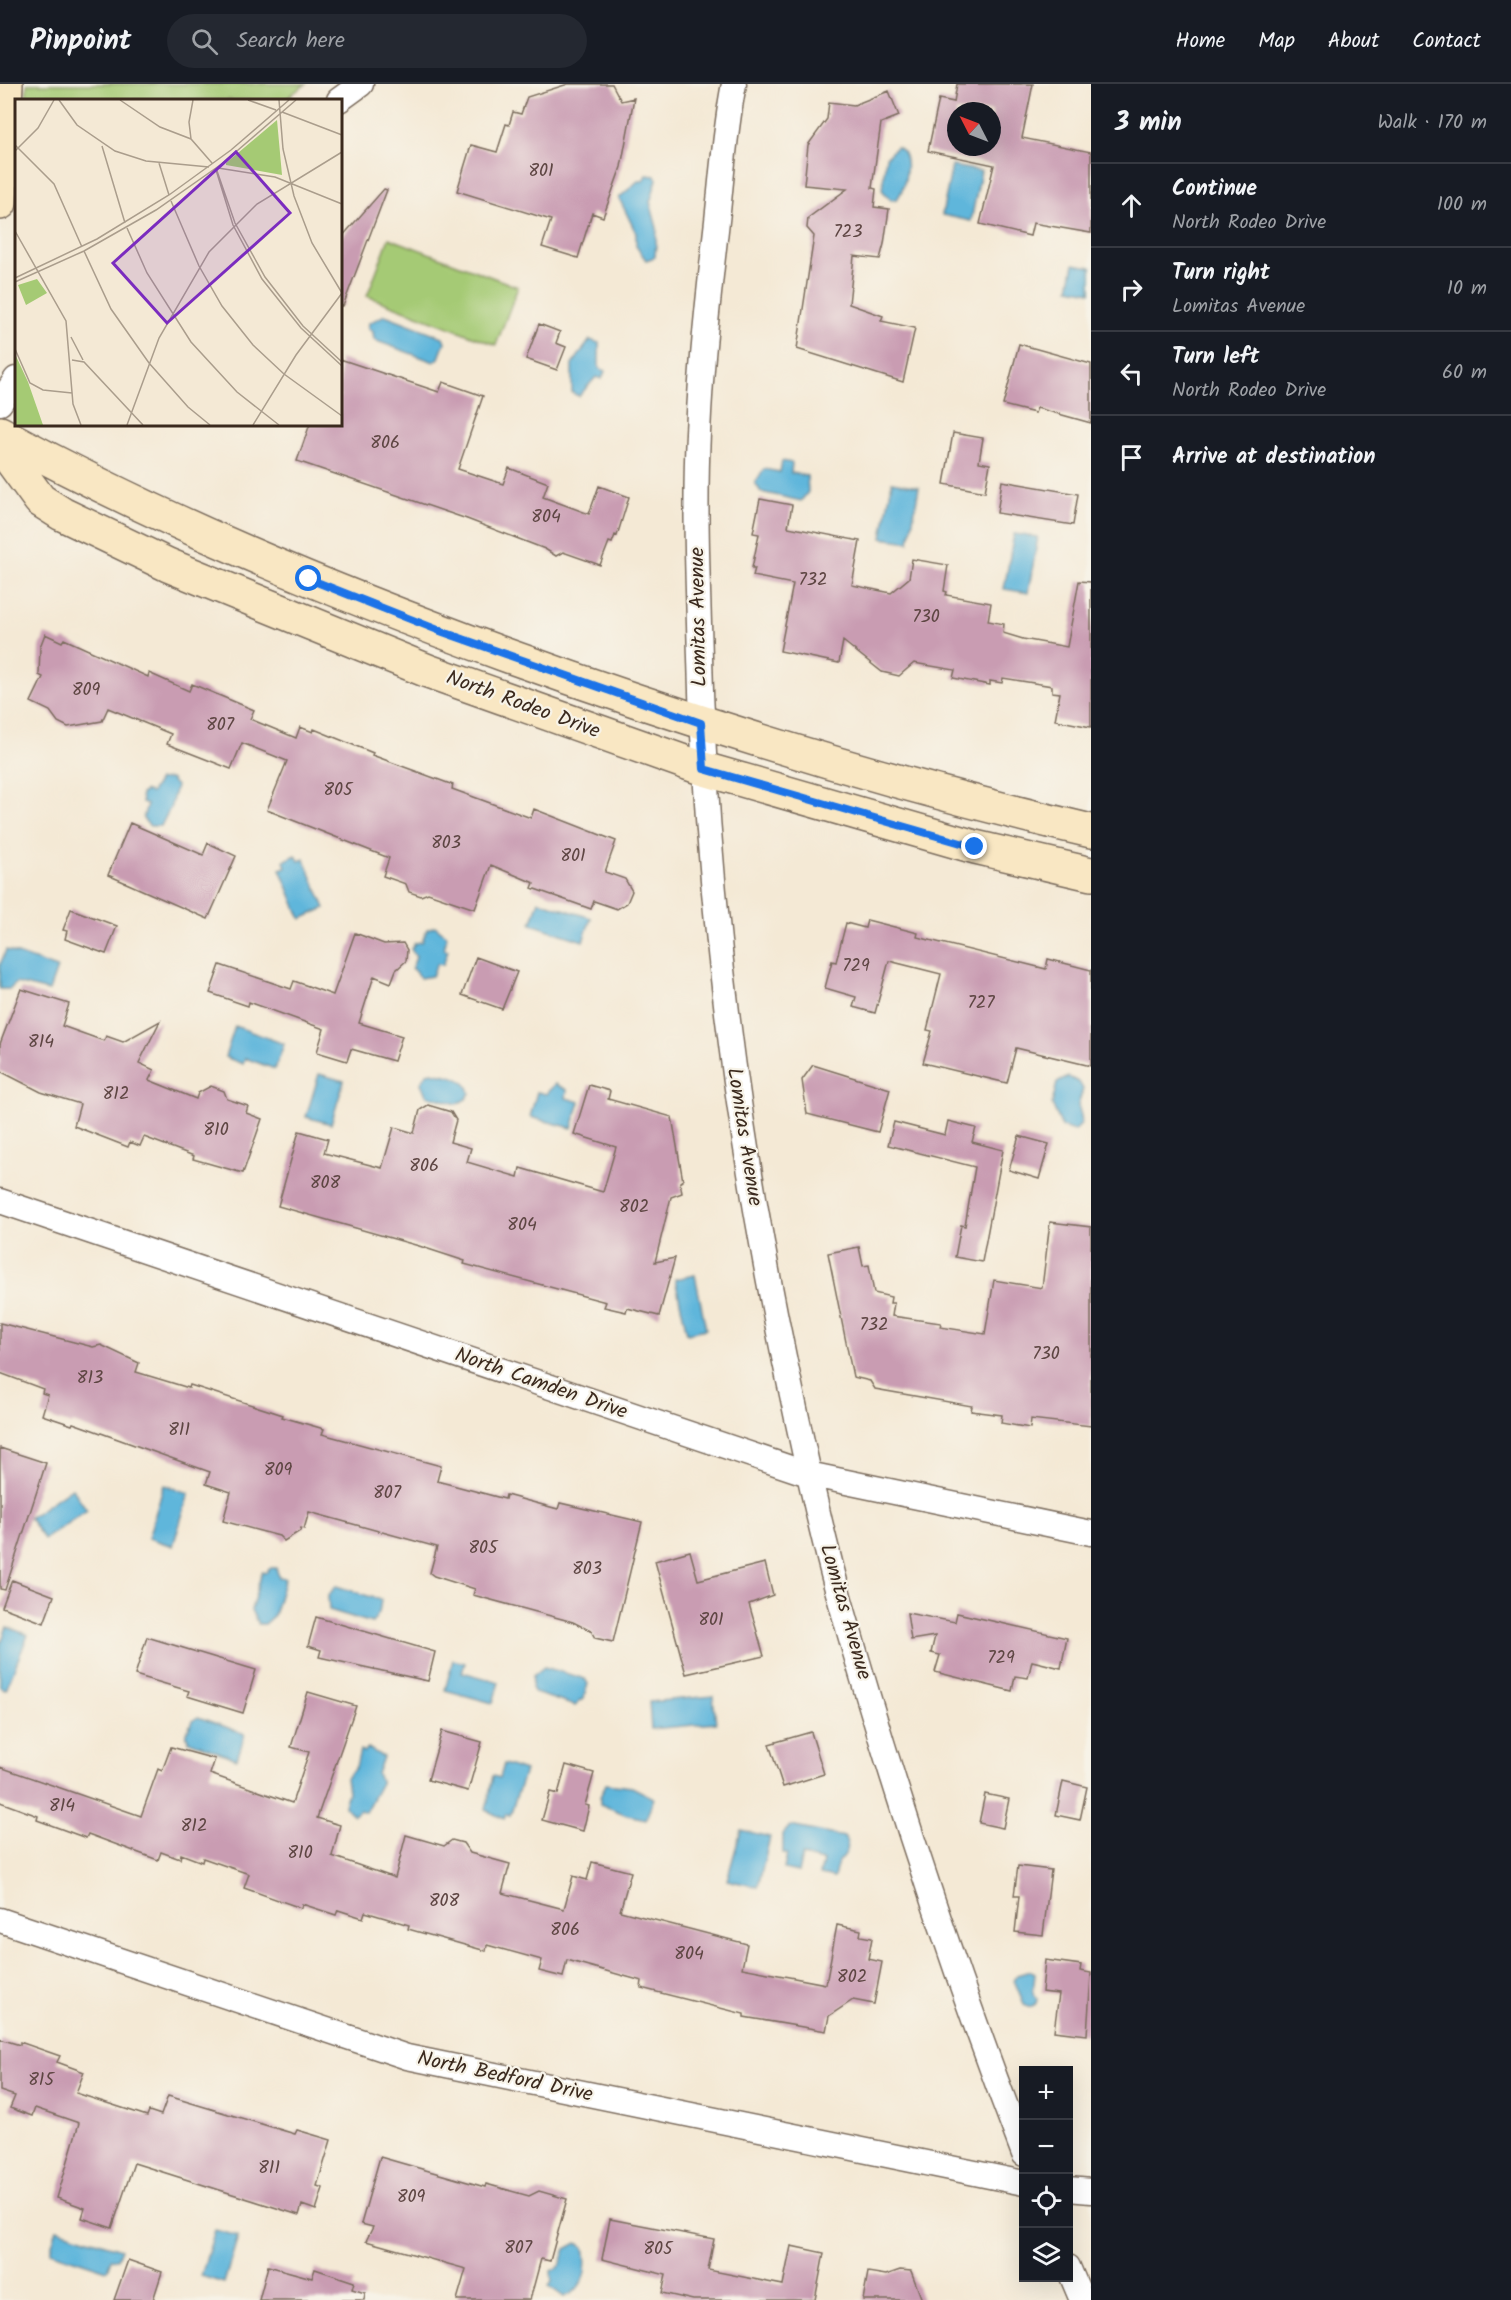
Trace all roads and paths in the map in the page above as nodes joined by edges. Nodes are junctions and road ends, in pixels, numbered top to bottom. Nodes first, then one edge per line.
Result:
1 (6, 84) edge
2 (361, 84) edge
3 (734, 84) edge
4 (340, 99) edge
5 (0, 203) edge
6 (15, 380) edge
7 (0, 403) edge
8 (0, 433) edge
9 (0, 445) edge
10 (701, 723) junction
11 (704, 769) junction
12 (1091, 831) edge
13 (1091, 874) edge
14 (0, 1201) edge
15 (808, 1474) junction
16 (1091, 1533) edge
17 (0, 1920) edge
18 (1019, 2143) edge
19 (1019, 2182) edge
20 (1073, 2189) edge
21 (1091, 2191) edge
22 (1073, 2279) edge
23 (1082, 2300) edge

1 - 5 street
2 - 4 street
3 - 10 street, Lomitas Avenue
6 - 7 street
8 - 10 street, North Rodeo Drive
9 - 11 street, North Rodeo Drive
10 - 11 street, Lomitas Avenue
10 - 12 street, North Rodeo Drive
11 - 13 street, North Rodeo Drive
11 - 15 street, Lomitas Avenue
14 - 15 street, North Camden Drive
15 - 16 street, North Camden Drive
15 - 18 street, Lomitas Avenue
17 - 19 street, North Bedford Drive
20 - 21 street
22 - 23 street

